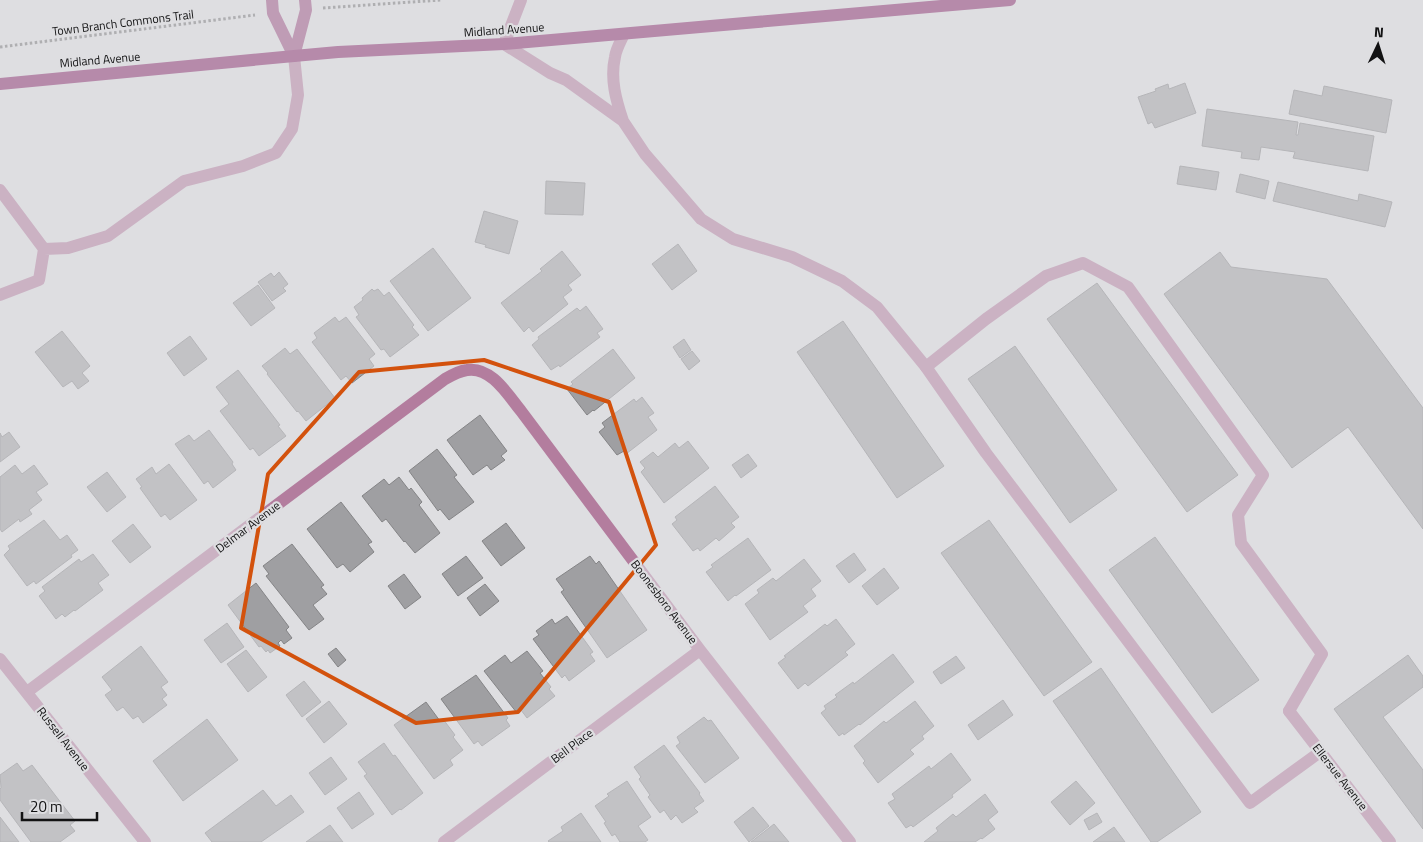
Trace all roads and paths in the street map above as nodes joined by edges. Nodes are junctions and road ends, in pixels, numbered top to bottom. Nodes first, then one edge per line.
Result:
1 (272, 0) edge
2 (305, 0) edge
3 (441, 0) edge
4 (520, 0) edge
5 (1010, 0) edge
6 (968, 2) edge
7 (329, 7) dead end
8 (248, 16) dead end
9 (624, 34) junction
10 (504, 44) junction
11 (0, 47) edge
12 (294, 56) junction
13 (0, 84) edge
14 (623, 121) junction
15 (0, 190) edge
16 (44, 249) junction
17 (0, 295) edge
18 (926, 367) junction
19 (472, 369) joint
20 (700, 650) junction
21 (0, 659) edge
22 (27, 692) junction
23 (1320, 752) junction
24 (145, 842) edge
25 (444, 842) edge
26 (850, 842) edge
27 (1390, 842) edge

1 - 12 street
2 - 12 street
3 - 7 path
4 - 10 street
5 - 6 main road, Midland Avenue
6 - 9 main road, Midland Avenue
8 - 11 path, Town Branch Commons Trail
9 - 10 main road, Midland Avenue
9 - 14 street
10 - 12 main road, Midland Avenue
10 - 14 street
12 - 13 main road, Midland Avenue
12 - 16 street
14 - 18 street
15 - 16 street
16 - 17 street
18 - 23 street
18 - 23 street, Ellersue Avenue
19 - 20 street, Boonesboro Avenue
19 - 22 street, Delmar Avenue
20 - 25 street, Bell Place
20 - 26 street, Boonesboro Avenue
21 - 22 street, Russell Avenue
22 - 24 street, Russell Avenue
23 - 27 street, Ellersue Avenue

